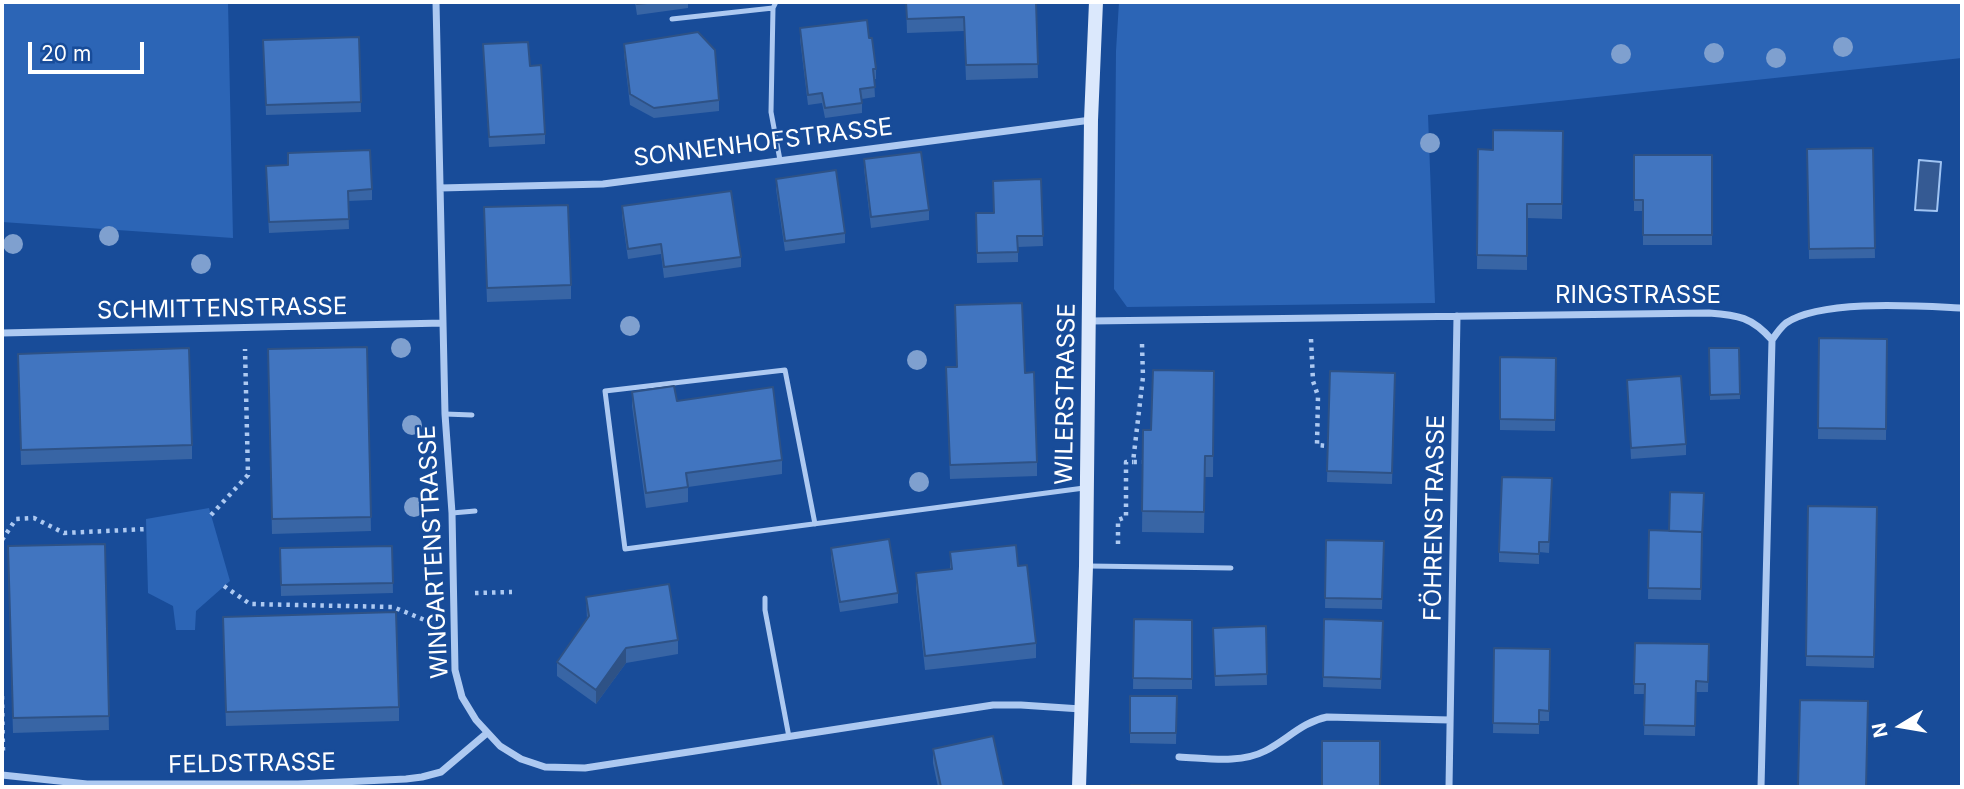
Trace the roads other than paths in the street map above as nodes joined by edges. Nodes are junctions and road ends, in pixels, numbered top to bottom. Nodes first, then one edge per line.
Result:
1 (436, 2) edge
2 (1096, 2) edge
3 (774, 5) edge
4 (671, 19) dead end
5 (1091, 120) junction
6 (780, 160) junction
7 (440, 187) junction
8 (1962, 308) edge
9 (1457, 316) junction
10 (1090, 321) junction
11 (443, 323) junction
12 (2, 332) edge
13 (1772, 340) junction
14 (445, 414) junction
15 (472, 415) dead end
16 (1087, 488) junction
17 (475, 511) dead end
18 (452, 513) junction
19 (815, 524) junction
20 (1086, 566) junction
21 (1231, 568) dead end
22 (765, 598) dead end
23 (1083, 709) junction
24 (1450, 720) junction
25 (487, 733) junction
26 (789, 737) junction
27 (1179, 757) dead end
28 (3, 775) edge
29 (1079, 787) edge
30 (1449, 787) edge
31 (1761, 787) edge

1 - 7 street, WINGARTENSTRASSE
2 - 5 main road, WILERSTRASSE
3 - 4 lane
3 - 6 lane
5 - 6 street, SONNENHOFSTRASSE
5 - 10 main road, WILERSTRASSE
6 - 7 street, SONNENHOFSTRASSE
7 - 11 street, WINGARTENSTRASSE
8 - 13 street
9 - 10 street, RINGSTRASSE
9 - 13 street, RINGSTRASSE
9 - 24 street, FÖHRENSTRASSE
10 - 16 main road, WILERSTRASSE
11 - 12 street, SCHMITTENSTRASSE
11 - 14 street, WINGARTENSTRASSE
13 - 31 street
14 - 15 lane
14 - 18 street, WINGARTENSTRASSE
16 - 19 lane
16 - 20 main road, WILERSTRASSE
17 - 18 lane
18 - 25 street, WINGARTENSTRASSE
19 - 19 lane
20 - 21 lane
20 - 23 main road, WILERSTRASSE
22 - 26 lane
23 - 26 street, WINGARTENSTRASSE
23 - 29 main road, WILERSTRASSE
24 - 27 street
24 - 30 street, FÖHRENSTRASSE
25 - 26 street, WINGARTENSTRASSE
25 - 28 street, FELDSTRASSE

